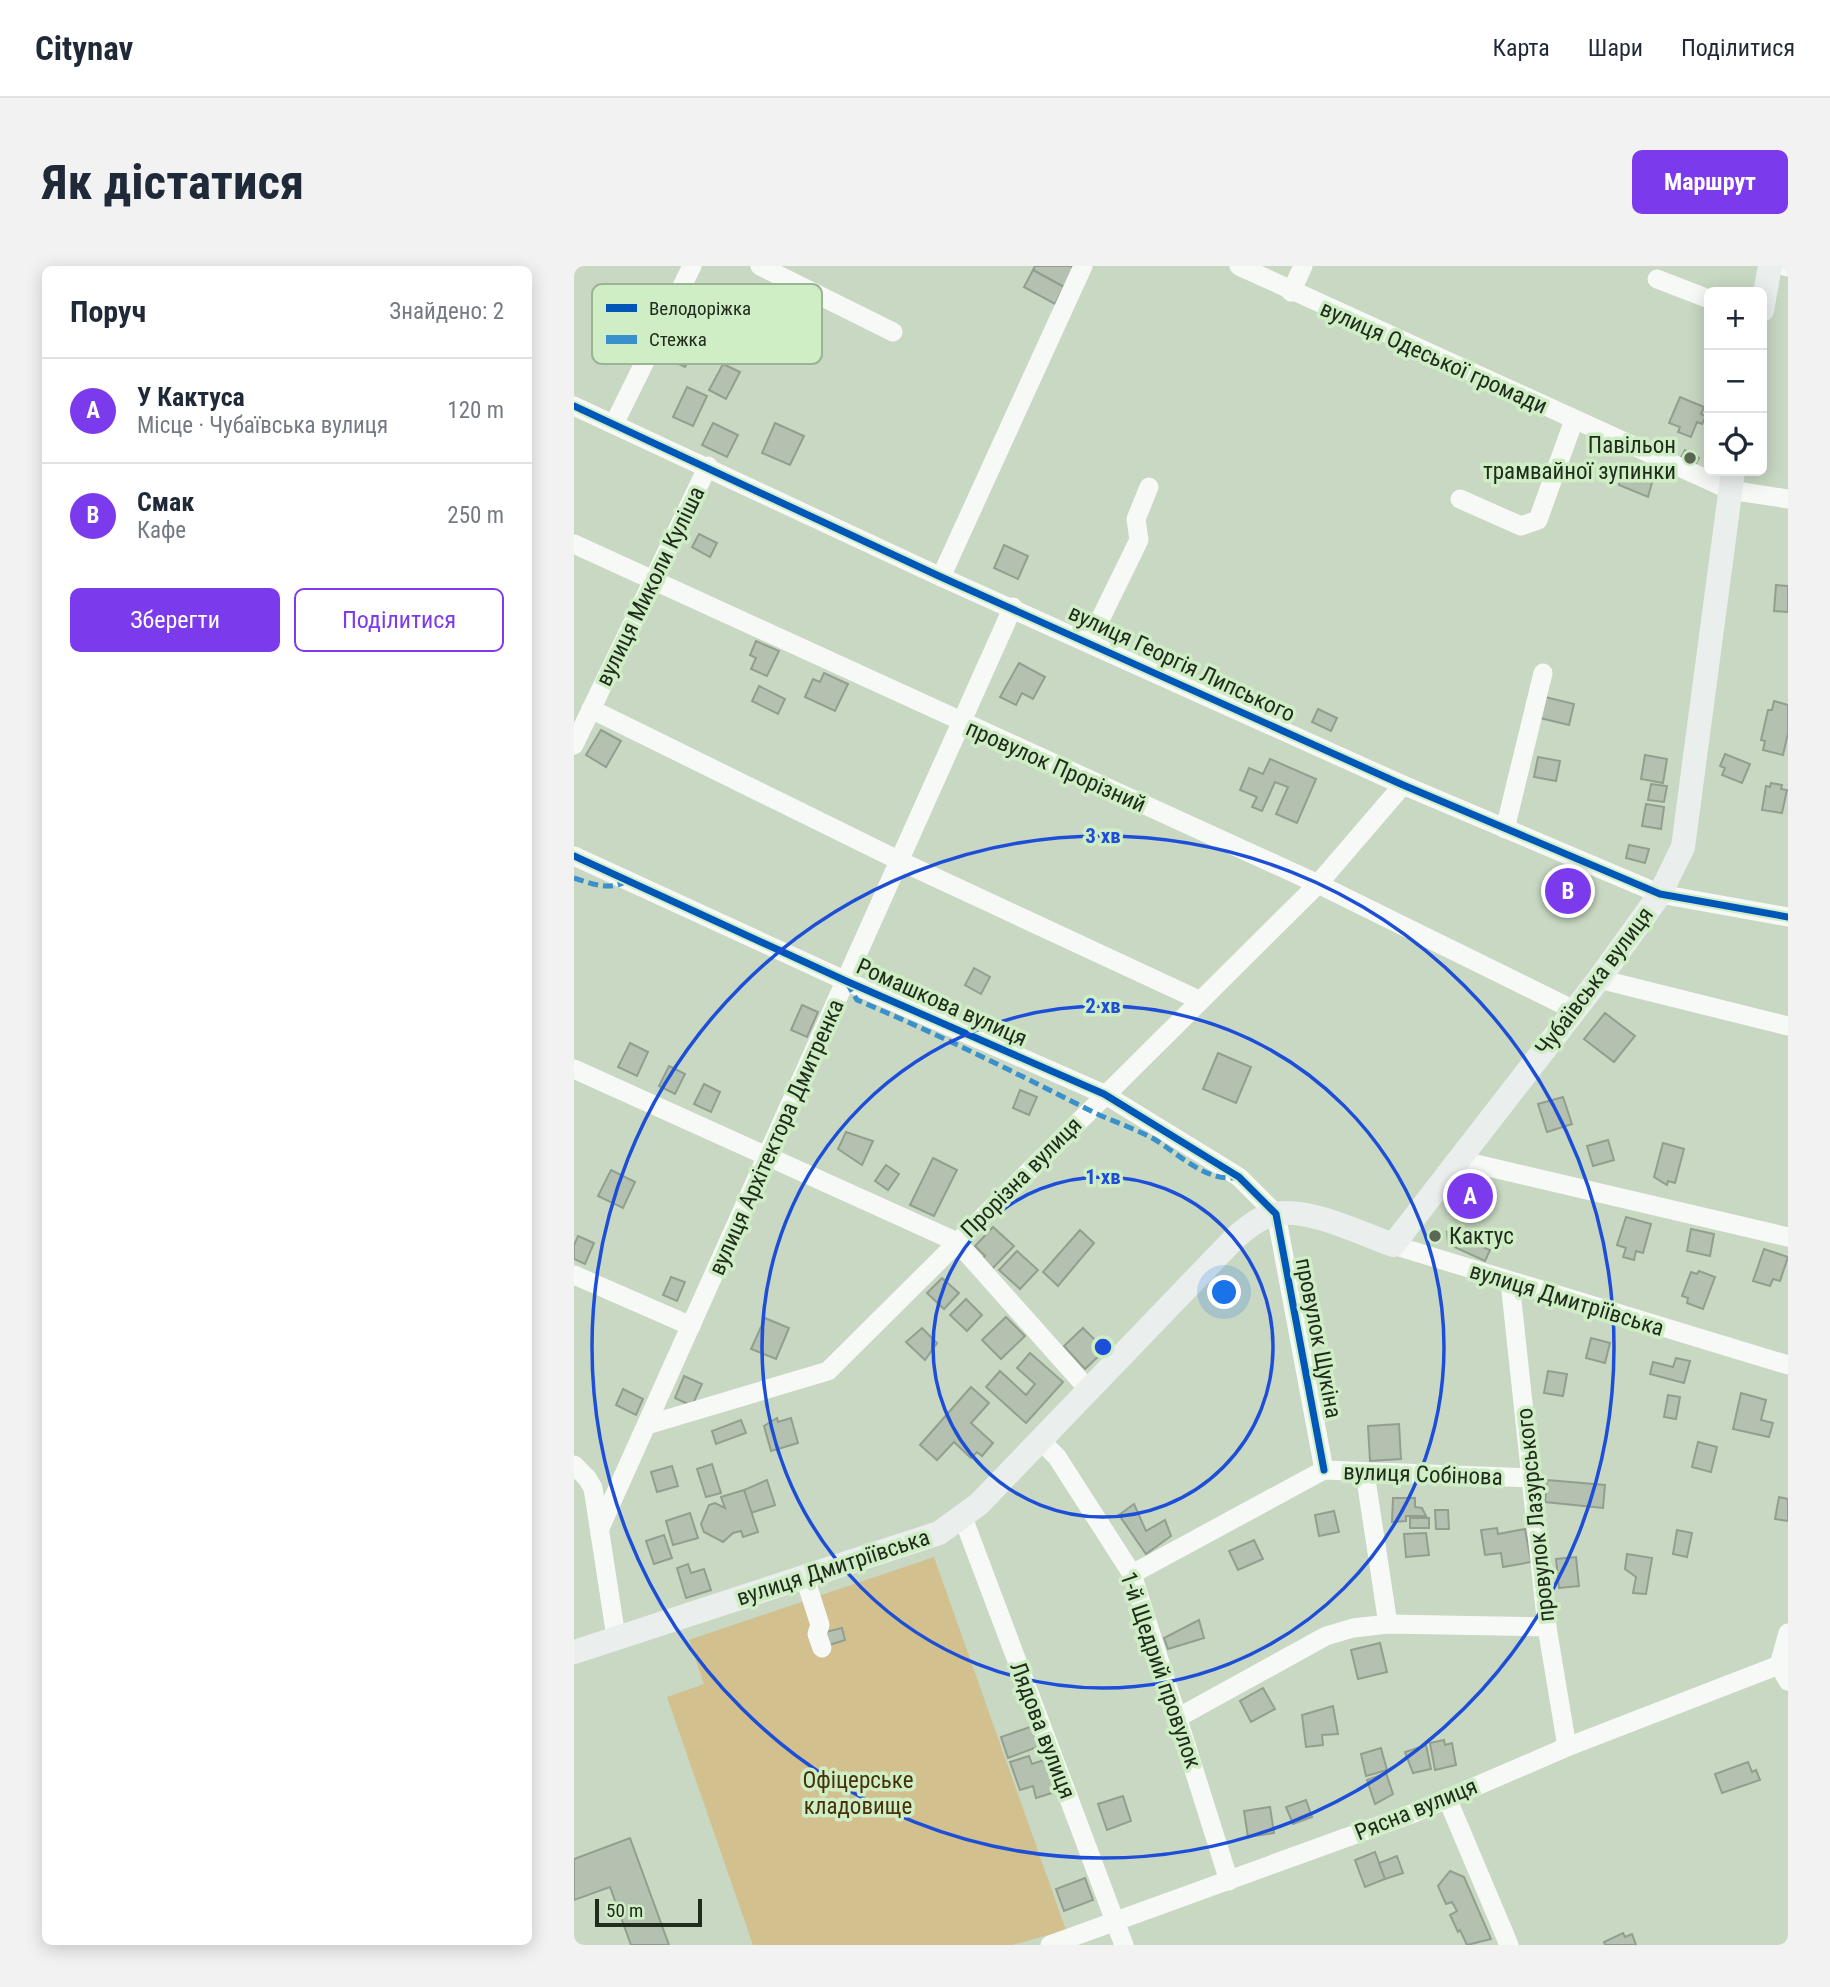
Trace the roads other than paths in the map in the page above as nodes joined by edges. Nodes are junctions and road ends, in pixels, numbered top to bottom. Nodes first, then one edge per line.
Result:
1 (692, 266) edge
2 (760, 266) edge
3 (1083, 266) edge
4 (1239, 266) edge
5 (1303, 266) edge
6 (1770, 266) edge
7 (1657, 279) dead end
8 (683, 284) edge
9 (796, 284) edge
10 (1766, 287) edge
11 (1291, 292) junction
12 (822, 297) edge
13 (1704, 297) edge
14 (893, 332) dead end
15 (644, 364) edge
16 (574, 406) edge
17 (1574, 420) junction
18 (614, 424) junction
19 (708, 466) junction
20 (1731, 480) edge
21 (1149, 487) dead end
22 (1461, 499) dead end
23 (1788, 499) edge
24 (574, 544) edge
25 (941, 577) junction
26 (653, 581) junction
27 (1013, 607) junction
28 (1089, 642) junction
29 (1543, 673) dead end
30 (591, 709) junction
31 (961, 724) junction
32 (574, 745) edge
33 (1403, 786) junction
34 (1505, 829) junction
35 (574, 856) edge
36 (900, 861) junction
37 (1318, 884) junction
38 (1660, 894) junction
39 (1788, 917) edge
40 (1599, 979) junction
41 (846, 981) junction
42 (1199, 1000) junction
43 (1574, 1010) junction
44 (1788, 1026) edge
45 (574, 1069) edge
46 (1104, 1094) junction
47 (767, 1158) junction
48 (1459, 1160) junction
49 (1276, 1214) junction
50 (1788, 1237) edge
51 (957, 1242) junction
52 (1393, 1245) junction
53 (574, 1275) edge
54 (1510, 1282) junction
55 (691, 1326) junction
56 (1788, 1365) edge
57 (1088, 1389) junction
58 (647, 1425) junction
59 (1040, 1440) junction
60 (574, 1465) edge
61 (1324, 1470) junction
62 (1366, 1473) junction
63 (1530, 1478) junction
64 (962, 1515) junction
65 (600, 1528) junction
66 (1132, 1574) junction
67 (805, 1578) junction
68 (1388, 1624) junction
69 (1547, 1627) junction
70 (1788, 1633) edge
71 (616, 1637) junction
72 (822, 1648) dead end
73 (574, 1652) edge
74 (1783, 1673) edge
75 (1179, 1717) junction
76 (1567, 1747) junction
77 (1447, 1798) junction
78 (1229, 1881) junction
79 (1115, 1923) junction
80 (1051, 1945) edge
81 (1124, 1945) edge
82 (1509, 1945) edge

1 - 8 street
2 - 9 street
3 - 25 street
4 - 11 street, вулиця Одеської громади
5 - 11 street
6 - 10 main road
7 - 13 street
11 - 17 street, вулиця Одеської громади
12 - 14 street
15 - 18 street
16 - 18 street, вулиця Георгія Липського
17 - 20 street, вулиця Одеської громади
17 - 22 street
18 - 19 street, вулиця Георгія Липського
19 - 25 street, вулиця Георгія Липського
19 - 26 street, вулиця Миколи Куліша
20 - 23 street, вулиця Одеської громади
20 - 38 main road, Чубаївська вулиця
21 - 28 street
24 - 26 street, провулок Прорізний
25 - 27 street, вулиця Георгія Липського
26 - 30 street, вулиця Миколи Куліша
26 - 31 street, провулок Прорізний
27 - 28 street, вулиця Георгія Липського
27 - 31 street, вулиця Архітектора Дмитренка
28 - 33 street, вулиця Георгія Липського
29 - 34 street
30 - 32 street, вулиця Миколи Куліша
30 - 36 street
31 - 36 street, вулиця Архітектора Дмитренка
31 - 37 street, провулок Прорізний
33 - 34 street, вулиця Георгія Липського
33 - 37 street, Прорізна вулиця
34 - 38 street, вулиця Георгія Липського
35 - 41 street, Ромашкова вулиця
36 - 41 street, вулиця Архітектора Дмитренка
36 - 42 street
37 - 42 street, Прорізна вулиця
37 - 43 street, провулок Прорізний
38 - 39 street, вулиця Георгія Липського
38 - 40 main road, Чубаївська вулиця
40 - 43 main road, Чубаївська вулиця
40 - 44 street
41 - 46 street, Ромашкова вулиця
41 - 47 street, вулиця Архітектора Дмитренка
42 - 46 street, Прорізна вулиця
43 - 48 main road, Чубаївська вулиця
45 - 47 street
46 - 49 street, Ромашкова вулиця
46 - 51 street, Прорізна вулиця
47 - 51 street
47 - 55 street, вулиця Архітектора Дмитренка
48 - 50 street
48 - 52 main road, Чубаївська вулиця
49 - 52 main road, вулиця Дмитріївська
49 - 57 main road, вулиця Дмитріївська
49 - 61 street, провулок Щукіна
51 - 57 street
51 - 58 street, Прорізна вулиця
52 - 54 street, вулиця Дмитріївська
53 - 55 street
54 - 56 street, вулиця Дмитріївська
54 - 63 street, провулок Лазурського
55 - 58 street, вулиця Архітектора Дмитренка
57 - 59 main road, вулиця Дмитріївська
58 - 65 street, вулиця Архітектора Дмитренка
59 - 64 main road, вулиця Дмитріївська
59 - 66 street, 1-й Щедрий провулок
60 - 65 street
61 - 62 street, вулиця Собінова
61 - 66 street, вулиця Собінова
62 - 63 street, вулиця Собінова
62 - 68 street
63 - 69 street, провулок Лазурського
64 - 67 main road, вулиця Дмитріївська
64 - 79 street, Лядова вулиця
65 - 71 street
66 - 75 street, 1-й Щедрий провулок
67 - 71 main road, вулиця Дмитріївська
67 - 72 street
68 - 69 street
68 - 75 street
69 - 76 street, провулок Лазурського
70 - 74 street
71 - 73 main road, вулиця Дмитріївська
74 - 76 street, Рясна вулиця
75 - 78 street, 1-й Щедрий провулок
76 - 77 street, Рясна вулиця
77 - 78 street, Рясна вулиця
77 - 82 street
78 - 79 street, Рясна вулиця
79 - 80 street, Рясна вулиця
79 - 81 street, Лядова вулиця

